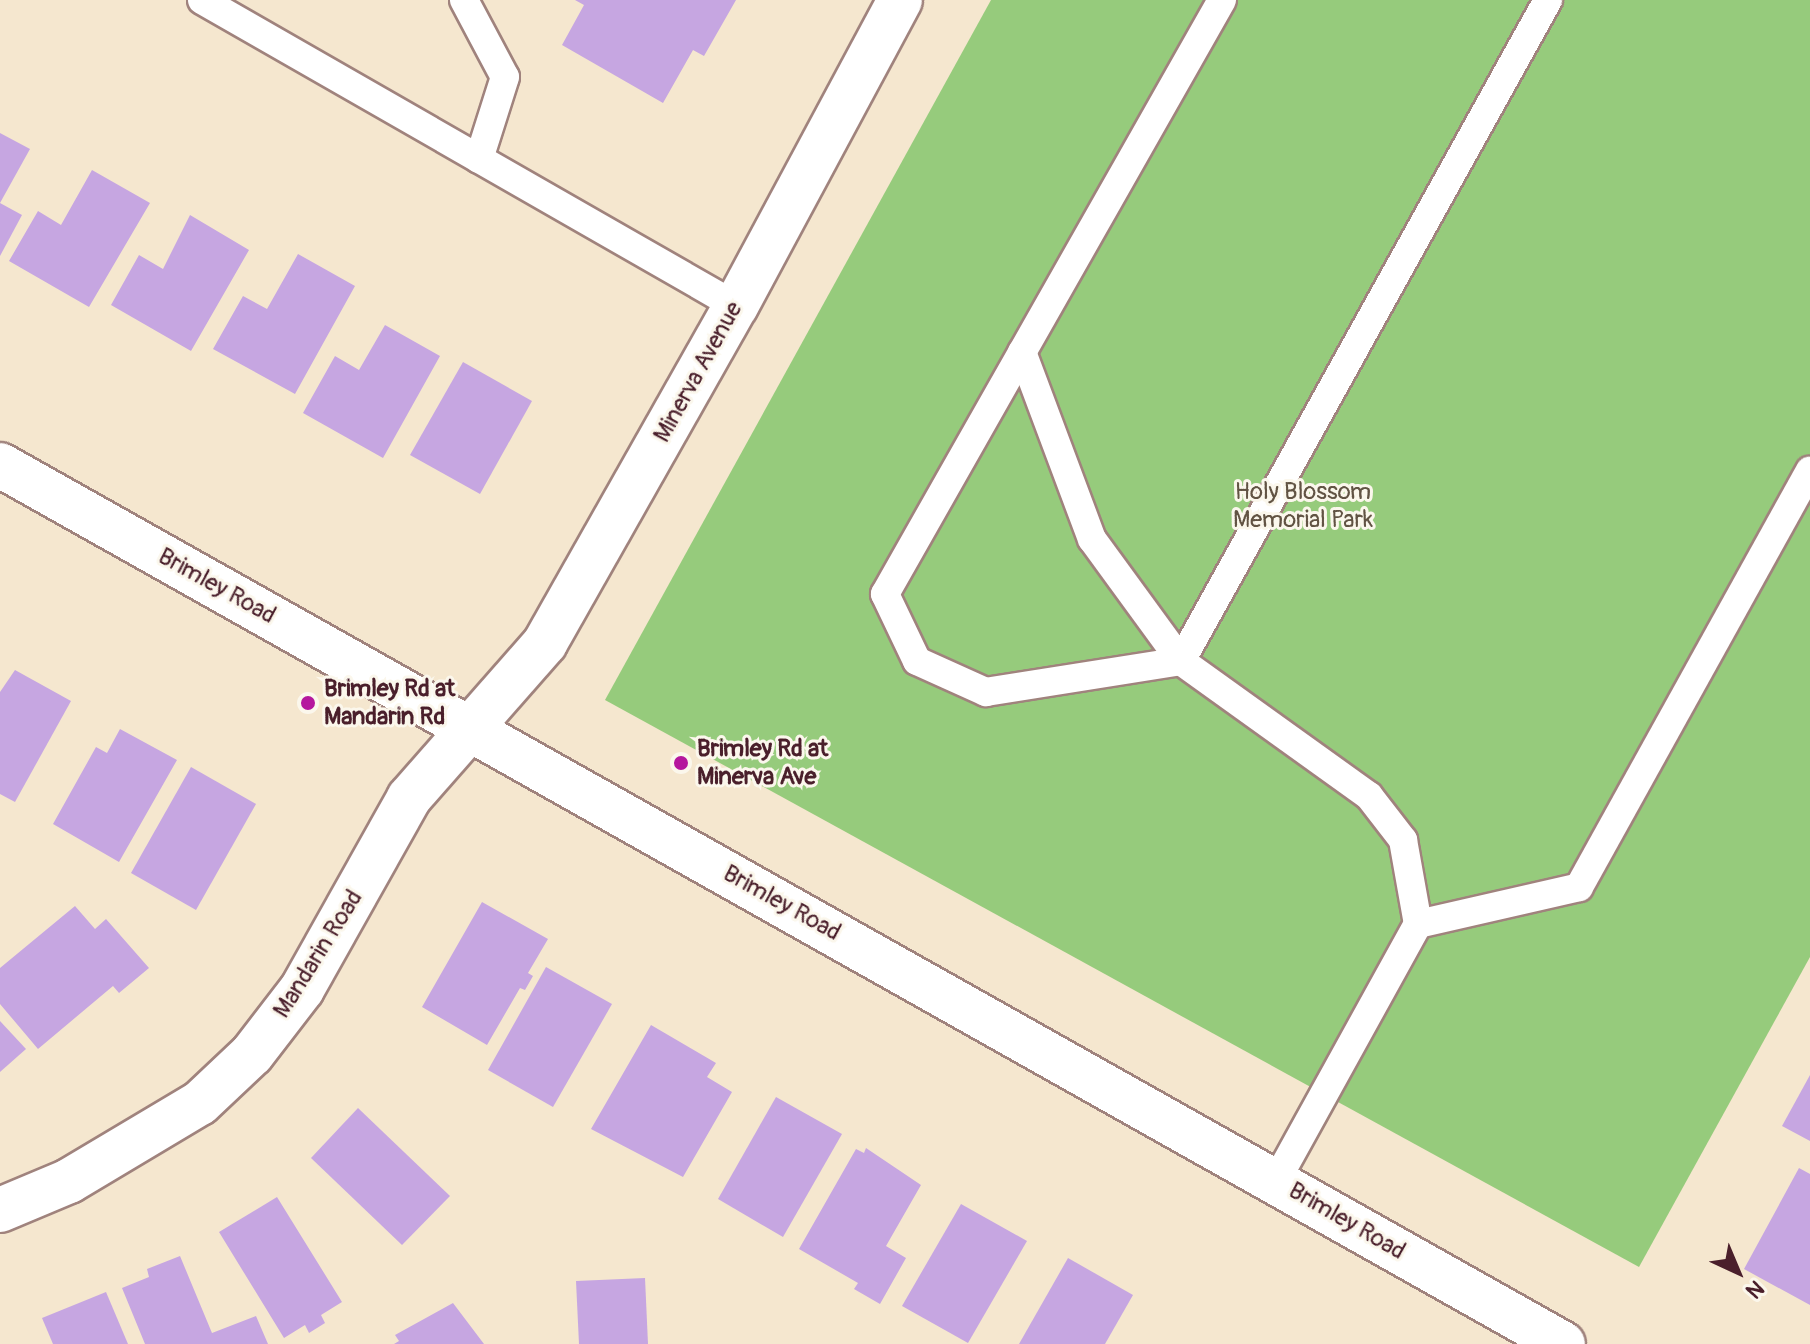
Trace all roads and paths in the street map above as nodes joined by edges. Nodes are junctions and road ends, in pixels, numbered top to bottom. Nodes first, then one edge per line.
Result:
1 (202, 0) edge
2 (464, 0) edge
3 (900, 0) edge
4 (1222, 0) edge
5 (1548, 0) edge
6 (479, 159) junction
7 (736, 306) junction
8 (1022, 352) junction
9 (0, 465) edge
10 (1810, 471) edge
11 (1181, 661) junction
12 (472, 728) junction
13 (1418, 924) junction
14 (1276, 1181) junction
15 (0, 1210) edge
16 (1563, 1344) edge

1 - 6 lane
2 - 6 lane
3 - 7 main road, Minerva Avenue
4 - 8 lane
5 - 11 lane
6 - 7 lane
7 - 12 main road, Minerva Avenue
8 - 11 lane
8 - 11 lane
9 - 12 main road, Brimley Road
10 - 13 lane
11 - 13 lane
12 - 14 main road, Brimley Road
12 - 15 main road, Mandarin Road
13 - 14 lane
14 - 16 main road, Brimley Road

